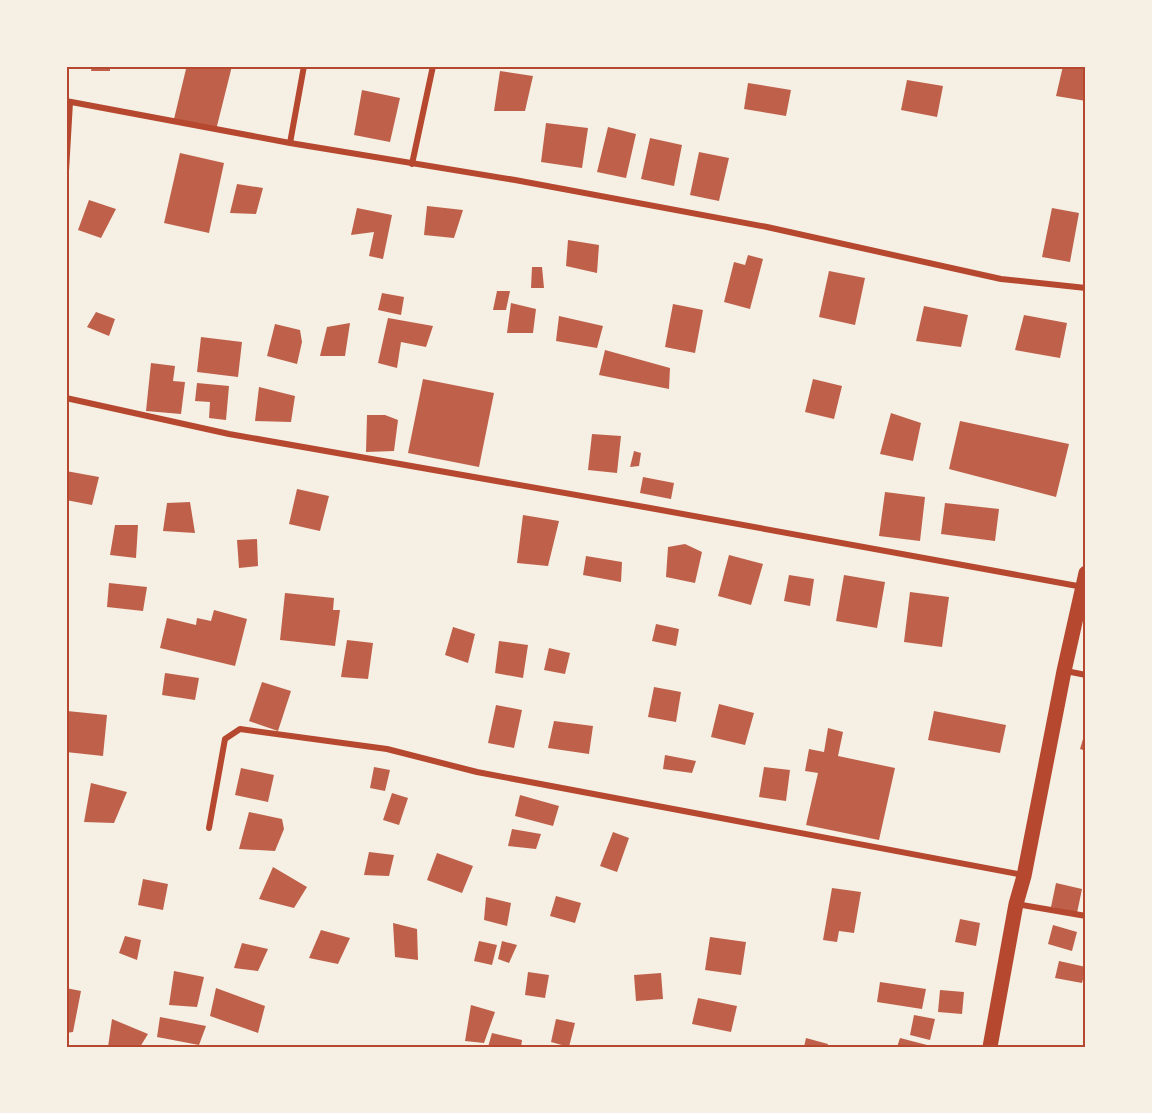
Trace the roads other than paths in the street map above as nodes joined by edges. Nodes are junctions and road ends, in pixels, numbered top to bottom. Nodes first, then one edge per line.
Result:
1 (304, 66) edge
2 (433, 66) edge
3 (68, 101) edge
4 (290, 143) junction
5 (412, 164) junction
6 (66, 171) edge
7 (1086, 288) edge
8 (66, 398) edge
9 (1085, 580) edge
10 (1064, 671) junction
11 (1086, 675) edge
12 (208, 828) dead end
13 (1024, 876) junction
14 (1016, 904) junction
15 (1086, 916) edge
16 (990, 1047) edge

1 - 4 street
2 - 5 street
3 - 4 street
3 - 6 street
4 - 5 street
5 - 7 street
8 - 9 street
9 - 10 main road
10 - 11 street
10 - 13 main road
12 - 13 street
13 - 14 main road
14 - 15 street
14 - 16 main road

